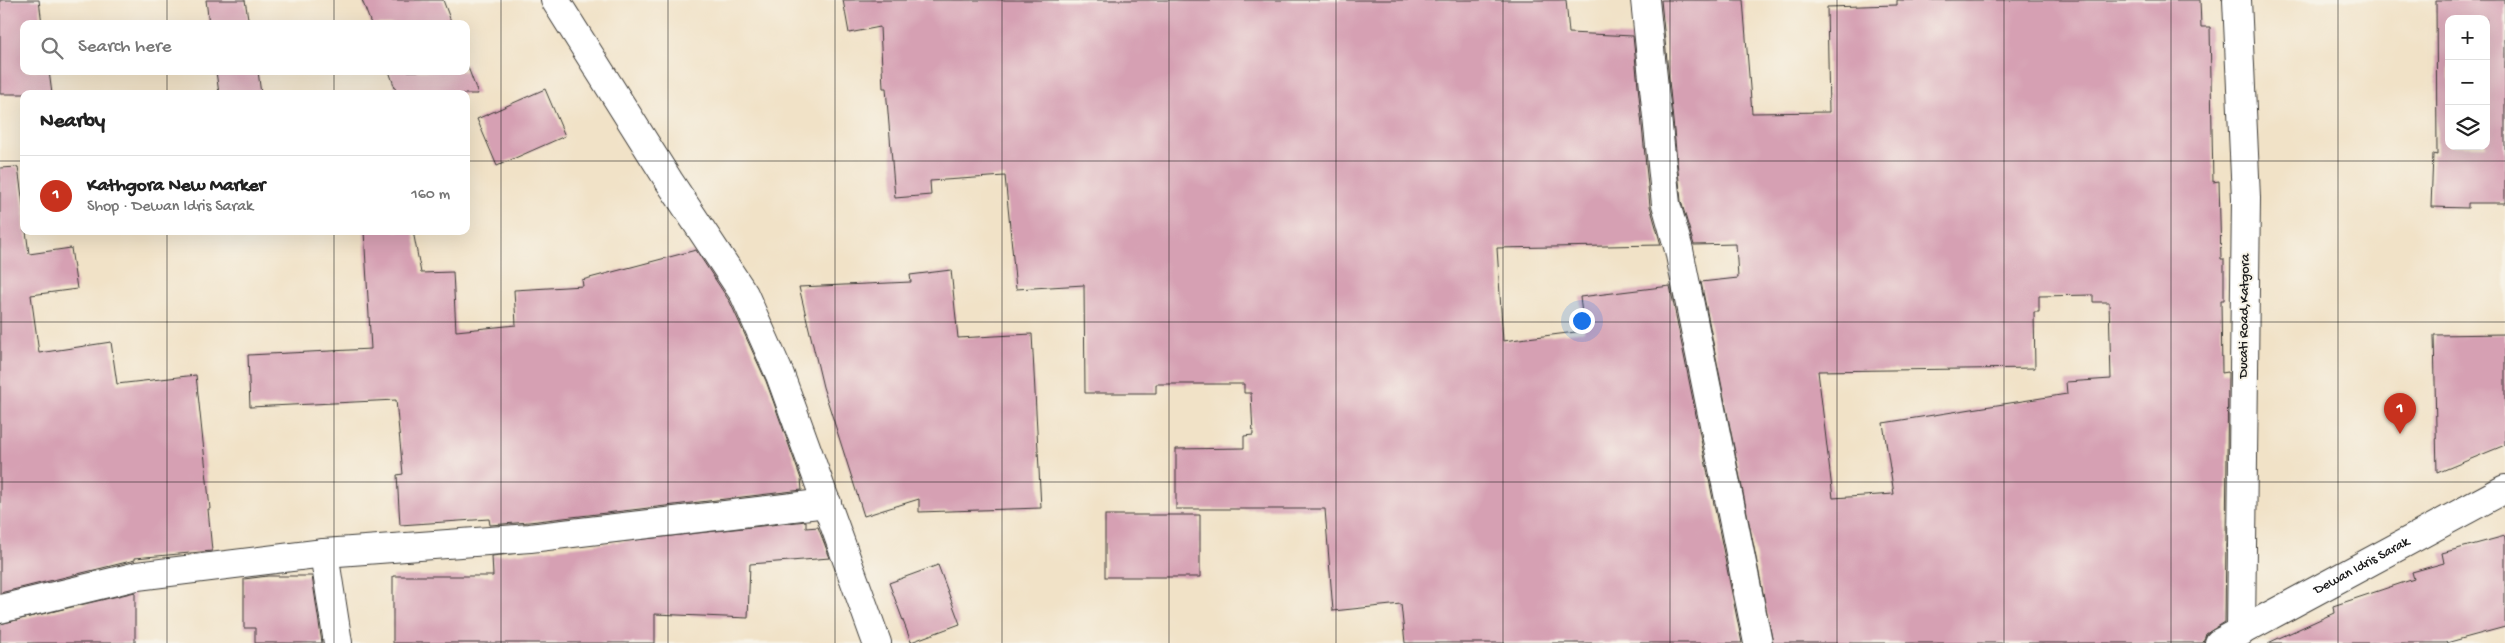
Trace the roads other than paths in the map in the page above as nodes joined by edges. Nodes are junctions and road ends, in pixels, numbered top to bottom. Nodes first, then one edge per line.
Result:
1 (554, 0) edge
2 (1645, 0) edge
3 (2237, 0) edge
4 (2505, 489) edge
5 (827, 503) junction
6 (324, 553) junction
7 (0, 609) edge
8 (2230, 637) edge
9 (338, 643) edge
10 (877, 643) edge
11 (1758, 643) edge

1 - 5 street
2 - 11 street
3 - 8 street, Ducati Road,Katgora
4 - 8 street, Dewan Idris Sarak
5 - 6 street
5 - 10 street
6 - 7 street
6 - 9 street

